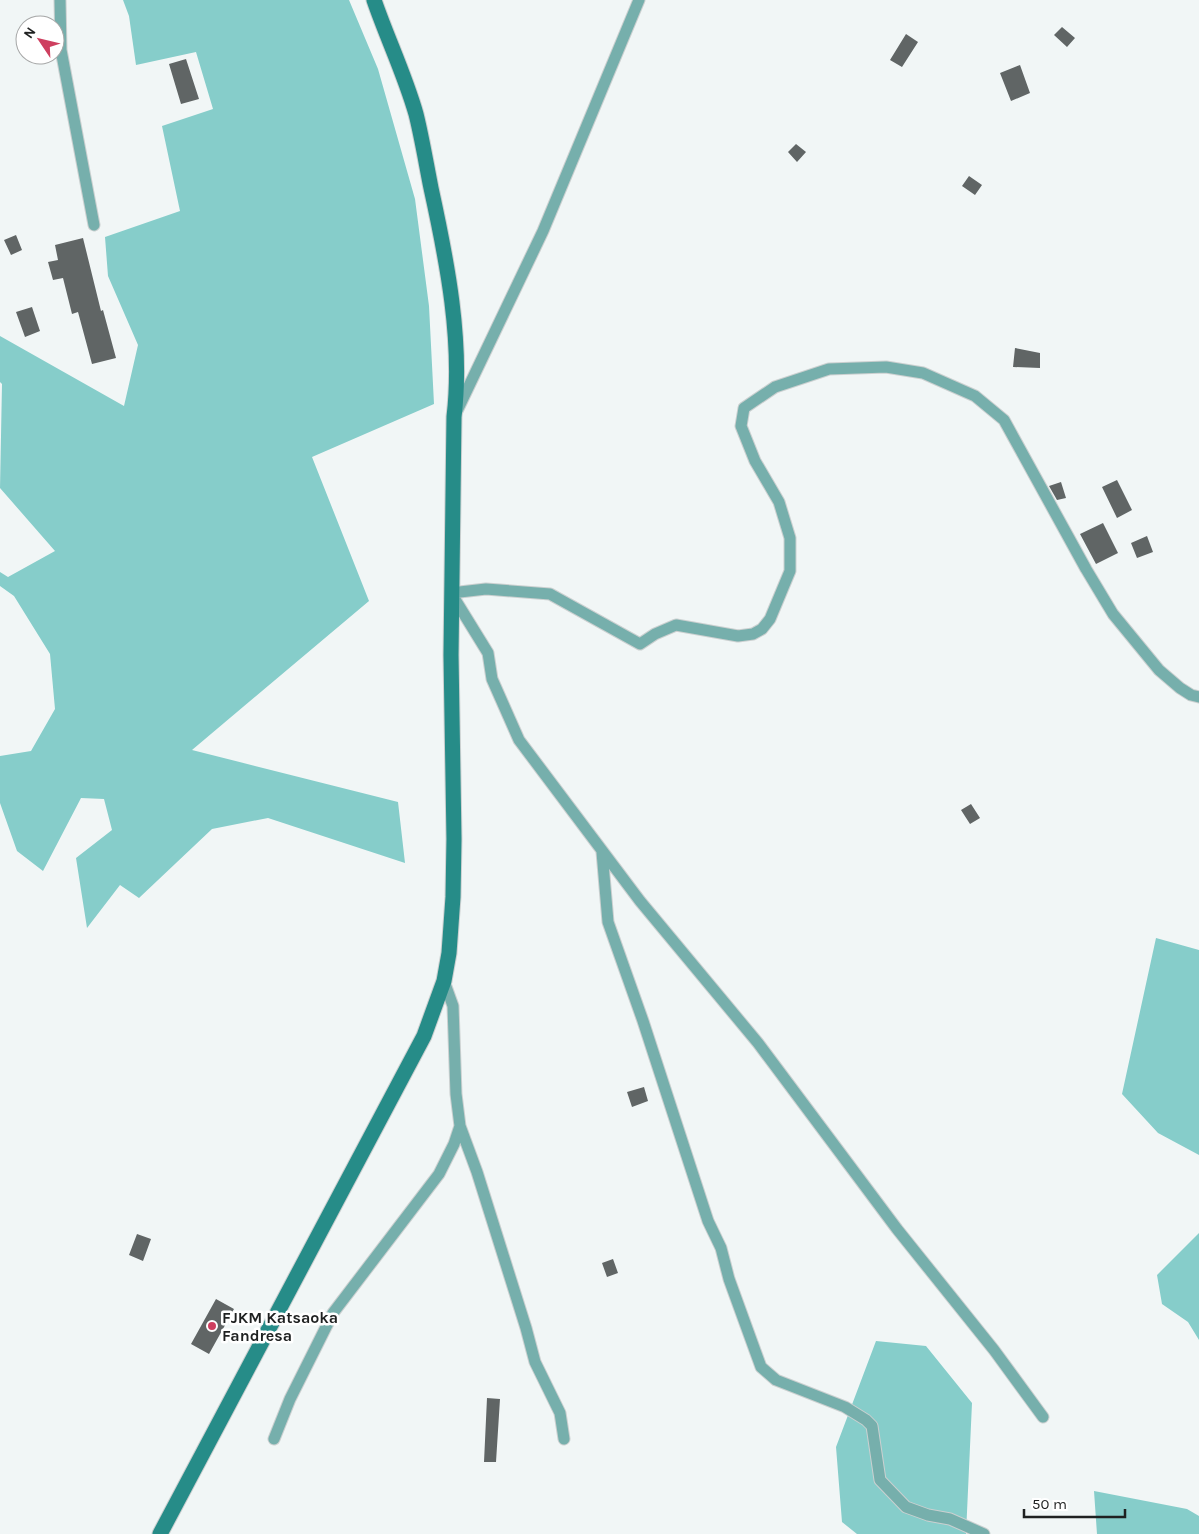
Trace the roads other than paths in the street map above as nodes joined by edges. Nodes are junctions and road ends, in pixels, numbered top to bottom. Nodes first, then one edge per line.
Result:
1 (60, 0) edge
2 (374, 0) edge
3 (639, 0) edge
4 (94, 225) dead end
5 (454, 417) junction
6 (452, 593) junction
7 (1199, 697) edge
8 (602, 852) junction
9 (444, 981) junction
10 (460, 1126) junction
11 (1043, 1418) dead end
12 (274, 1439) dead end
13 (564, 1439) dead end
14 (160, 1534) edge
15 (984, 1534) edge

1 - 4 street
2 - 5 main road
3 - 5 street
5 - 6 main road
6 - 7 street
6 - 8 street
6 - 9 main road
8 - 11 street
8 - 15 street
9 - 10 street
9 - 14 main road
10 - 12 street
10 - 13 street

